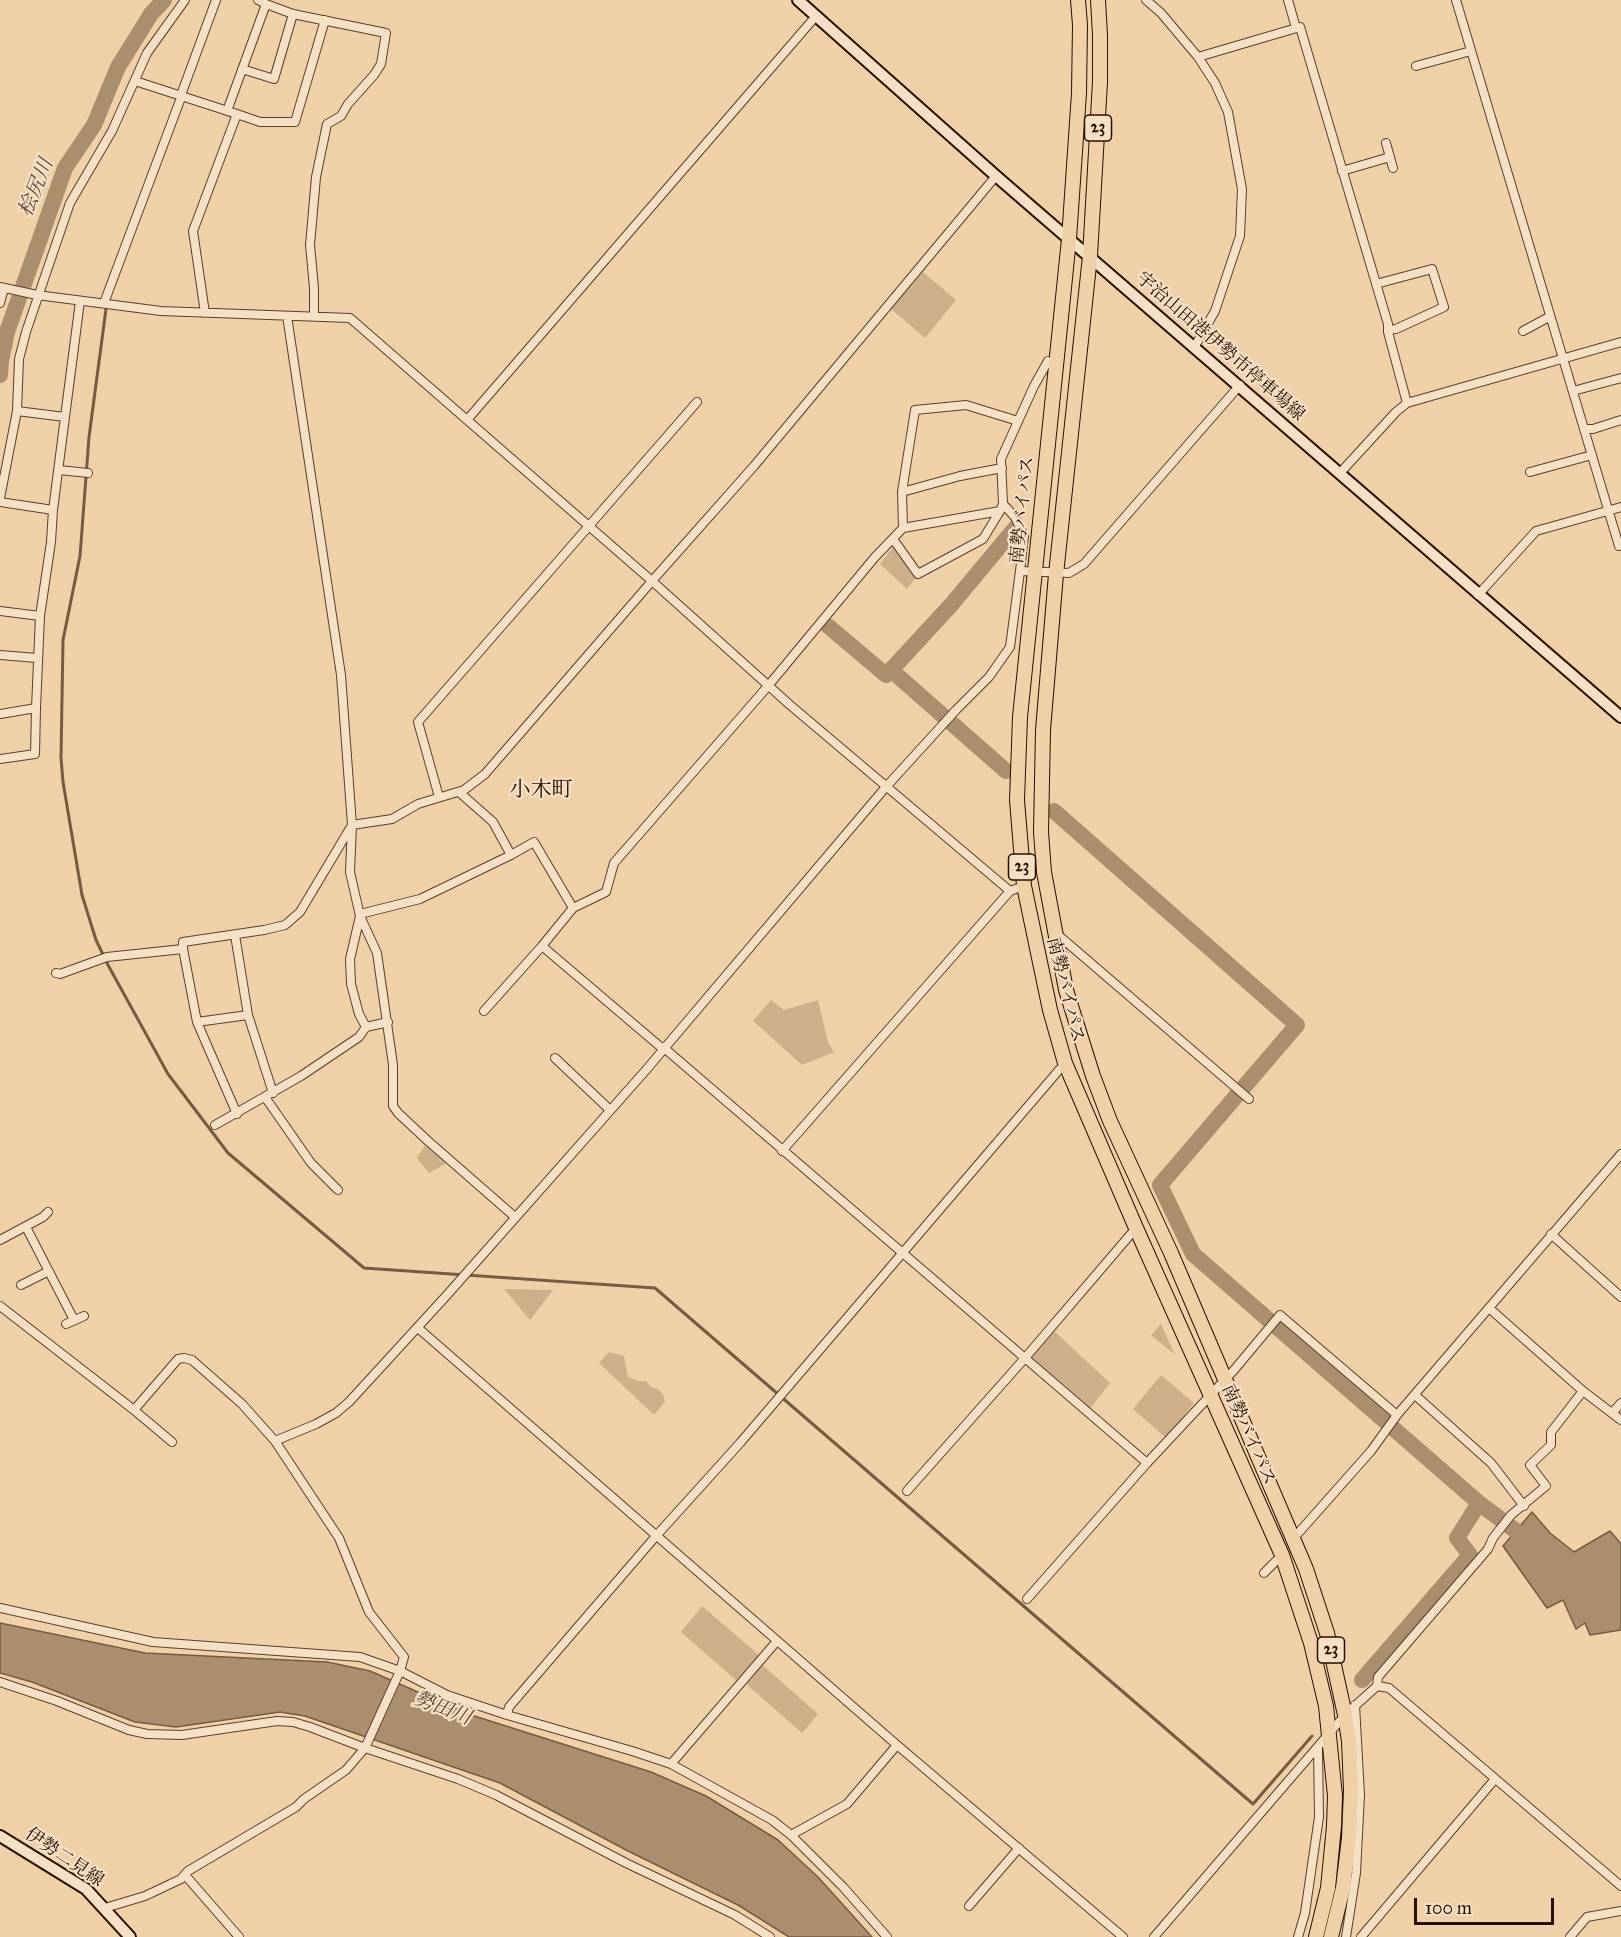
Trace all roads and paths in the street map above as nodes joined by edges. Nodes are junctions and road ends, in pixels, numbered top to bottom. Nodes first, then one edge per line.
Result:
1 (185, 0) edge
2 (216, 0) edge
3 (258, 0) edge
4 (798, 0) edge
5 (1078, 0) edge
6 (1098, 0) edge
7 (1146, 0) edge
8 (1288, 0) edge
9 (1456, 0) edge
10 (266, 4) junction
11 (293, 14) junction
12 (816, 16) junction
13 (326, 21) junction
14 (1296, 28) junction
15 (1471, 51) junction
16 (1198, 57) junction
17 (1416, 66) dead end
18 (242, 69) junction
19 (135, 81) junction
20 (181, 95) junction
21 (227, 111) junction
22 (237, 114) junction
23 (1386, 143) dead end
24 (1390, 157) junction
25 (1393, 168) dead end
26 (1342, 171) junction
27 (996, 176) junction
28 (1069, 238) junction
29 (1090, 256) junction
30 (1376, 284) junction
31 (4, 288) edge
32 (38, 295) junction
33 (80, 301) junction
34 (0, 303) edge
35 (104, 303) junction
36 (205, 313) junction
37 (314, 315) junction
38 (287, 316) junction
39 (1550, 317) junction
40 (1388, 330) junction
41 (1523, 331) dead end
42 (1621, 342) edge
43 (1195, 346) junction
44 (1563, 360) junction
45 (1048, 362) dead end
46 (1621, 378) edge
47 (1240, 385) junction
48 (1573, 392) junction
49 (697, 402) dead end
50 (1407, 402) junction
51 (17, 411) junction
52 (65, 417) junction
53 (467, 420) junction
54 (1621, 420) edge
55 (1018, 421) junction
56 (1584, 429) junction
57 (1592, 455) junction
58 (1002, 468) junction
59 (59, 470) junction
60 (85, 472) dead end
61 (1530, 472) dead end
62 (1340, 473) junction
63 (902, 492) junction
64 (0, 500) edge
65 (1621, 507) edge
66 (1001, 508) junction
67 (53, 510) junction
68 (1610, 510) junction
69 (588, 526) junction
70 (903, 528) junction
71 (893, 538) junction
72 (1619, 546) dead end
73 (1020, 571) junction
74 (1035, 572) junction
75 (1056, 574) junction
76 (652, 581) junction
77 (1478, 595) junction
78 (0, 611) edge
79 (40, 616) junction
80 (0, 655) edge
81 (37, 658) junction
82 (768, 686) junction
83 (36, 708) junction
84 (0, 714) edge
85 (1621, 717) edge
86 (0, 759) edge
87 (885, 788) junction
88 (459, 792) junction
89 (439, 797) junction
90 (352, 825) junction
91 (511, 855) junction
92 (1024, 886) junction
93 (1010, 891) junction
94 (573, 908) junction
95 (360, 915) junction
96 (1053, 931) junction
97 (235, 935) junction
98 (542, 946) junction
99 (183, 949) junction
100 (56, 973) dead end
101 (484, 1011) dead end
102 (248, 1015) junction
103 (197, 1022) junction
104 (387, 1022) junction
105 (366, 1027) junction
106 (663, 1048) junction
107 (555, 1058) dead end
108 (1065, 1063) junction
109 (269, 1095) junction
110 (1249, 1099) dead end
111 (610, 1110) junction
112 (237, 1114) junction
113 (215, 1125) dead end
114 (783, 1151) junction
115 (1621, 1154) edge
116 (338, 1190) dead end
117 (48, 1212) dead end
118 (515, 1217) junction
119 (26, 1227) junction
120 (1136, 1228) junction
121 (1551, 1234) junction
122 (0, 1240) edge
123 (902, 1253) junction
124 (49, 1271) junction
125 (21, 1285) dead end
126 (1621, 1297) edge
127 (0, 1306) edge
128 (1489, 1308) junction
129 (84, 1316) dead end
130 (418, 1328) junction
131 (1025, 1358) junction
132 (1225, 1379) junction
133 (1583, 1391) junction
134 (1210, 1394) junction
135 (1415, 1395) junction
136 (1621, 1403) edge
137 (134, 1410) junction
138 (1613, 1412) junction
139 (1397, 1415) junction
140 (1621, 1420) edge
141 (275, 1441) junction
142 (172, 1442) dead end
143 (1147, 1463) junction
144 (907, 1491) dead end
145 (1524, 1506) junction
146 (656, 1536) junction
147 (1293, 1539) junction
148 (1282, 1555) junction
149 (1264, 1573) dead end
150 (1027, 1599) dead end
151 (0, 1608) edge
152 (777, 1641) junction
153 (400, 1672) junction
154 (0, 1682) edge
155 (1377, 1686) junction
156 (1350, 1710) junction
157 (507, 1715) junction
158 (1330, 1735) junction
159 (897, 1745) junction
160 (365, 1748) junction
161 (1318, 1749) junction
162 (671, 1764) junction
163 (1496, 1779) junction
164 (791, 1835) junction
165 (0, 1836) edge
166 (1019, 1848) junction
167 (184, 1875) junction
168 (1621, 1886) edge
169 (969, 1906) dead end
170 (105, 1908) junction
171 (1621, 1911) edge
172 (130, 1937) edge
173 (239, 1937) edge
174 (770, 1937) edge
175 (887, 1937) edge
176 (1123, 1937) edge
177 (1154, 1937) edge
178 (1298, 1937) edge
179 (1316, 1937) edge
180 (1331, 1937) edge
181 (1346, 1937) edge
182 (1360, 1937) edge
183 (1570, 1937) edge

1 - 19 street
2 - 20 street
3 - 10 street
4 - 12 main road, 宇治山田港伊勢市停車場線
5 - 28 highway, 南勢バイパス / 23
6 - 29 highway, 南勢バイパス / 23
7 - 16 street
8 - 14 street
9 - 15 street
10 - 11 street
10 - 18 street
11 - 13 street
11 - 18 street
12 - 27 main road, 宇治山田港伊勢市停車場線
12 - 53 street
13 - 22 street
13 - 37 street
14 - 16 street
14 - 26 street
15 - 17 street
15 - 39 street
16 - 43 street
18 - 21 street
19 - 20 street
19 - 32 street
20 - 21 street
20 - 35 street
21 - 22 street
22 - 36 street
23 - 24 street
24 - 25 street
24 - 26 street
26 - 30 street
27 - 28 main road, 宇治山田港伊勢市停車場線
27 - 76 street
28 - 29 main road, 宇治山田港伊勢市停車場線
28 - 74 highway, 南勢バイパス / 23
29 - 43 main road, 宇治山田港伊勢市停車場線
29 - 75 highway, 南勢バイパス / 23
30 - 40 street
30 - 40 street
31 - 32 street
31 - 34 street
32 - 33 street
32 - 51 street
33 - 35 street
33 - 52 street
35 - 36 street
36 - 38 street
37 - 38 street
37 - 53 street
38 - 90 street
39 - 41 street
39 - 44 street
40 - 50 street
42 - 44 street
43 - 47 main road, 宇治山田港伊勢市停車場線
44 - 48 street
44 - 50 street
45 - 55 street
46 - 48 street
47 - 62 main road, 宇治山田港伊勢市停車場線
47 - 75 street
48 - 56 street
49 - 69 street
50 - 62 street
51 - 52 street
51 - 64 street
52 - 59 street
53 - 69 street
54 - 56 street
55 - 58 street
55 - 63 street
56 - 57 street
57 - 61 street
57 - 68 street
58 - 63 street
58 - 66 street
59 - 60 street
59 - 67 street
62 - 77 main road, 宇治山田港伊勢市停車場線
63 - 70 street
64 - 67 street
65 - 68 street
66 - 70 street
66 - 71 street
66 - 73 street
67 - 79 street
68 - 72 street
68 - 77 street
69 - 76 street
69 - 89 street
70 - 71 street
71 - 82 street
73 - 74 street
73 - 87 street
74 - 75 street
74 - 92 highway, 南勢バイパス / 23
75 - 96 highway, 南勢バイパス / 23
76 - 82 street
76 - 88 street
77 - 85 main road, 宇治山田港伊勢市停車場線
78 - 79 street
79 - 81 street
80 - 81 street
81 - 83 street
82 - 87 street
82 - 94 street
83 - 84 street
83 - 86 street
87 - 93 street
87 - 106 street
88 - 89 street
88 - 91 street
89 - 90 street
90 - 95 street
90 - 97 street
91 - 94 street
91 - 95 street
92 - 93 street
92 - 108 highway, 南勢バイパス / 23
93 - 114 street
94 - 98 street
95 - 104 street
95 - 105 street
96 - 110 street
96 - 132 highway, 南勢バイパス / 23
97 - 99 street
97 - 102 street
98 - 101 street
98 - 106 street
99 - 100 street
99 - 103 street
102 - 103 street
102 - 109 street
103 - 112 street
104 - 105 street
104 - 118 street
105 - 109 street
106 - 111 street
106 - 114 street
107 - 111 street
108 - 120 highway, 南勢バイパス / 23
108 - 123 street
109 - 112 street
109 - 116 street
111 - 118 street
112 - 113 street
114 - 123 street
115 - 121 street
117 - 119 street
118 - 130 street
119 - 122 street
119 - 124 street
120 - 131 street
120 - 134 highway, 南勢バイパス / 23
121 - 126 street
121 - 128 street
123 - 131 street
123 - 146 street
124 - 125 street
124 - 129 street
127 - 137 street
128 - 133 street
128 - 135 street
130 - 141 street
130 - 146 street
131 - 143 street
131 - 144 street
132 - 134 street
132 - 139 street
132 - 147 highway, 南勢バイパス / 23
133 - 138 street
133 - 145 street
134 - 143 street
134 - 148 highway, 南勢バイパス / 23
135 - 139 street
135 - 145 street
136 - 138 street
137 - 141 street
137 - 142 street
138 - 140 street
139 - 147 street
141 - 153 street
143 - 150 street
145 - 155 street
146 - 152 street
146 - 157 street
147 - 156 highway, 南勢バイパス / 23
148 - 149 street
148 - 158 highway, 南勢バイパス / 23
151 - 153 street
152 - 159 street
152 - 162 street
153 - 157 street
153 - 160 street
154 - 160 street
155 - 156 street
155 - 163 street
156 - 158 street
156 - 180 highway, 南勢バイパス / 23
156 - 181 street
157 - 162 street
158 - 161 street
158 - 179 highway, 南勢バイパス / 23
159 - 164 street
159 - 166 street
160 - 167 street
160 - 174 street
161 - 177 street
161 - 178 street
162 - 164 street
163 - 168 street
163 - 182 street
164 - 175 street
165 - 170 main road, 伊勢二見線
166 - 169 street
166 - 176 street
167 - 170 street
167 - 173 street
170 - 172 main road, 伊勢二見線
171 - 183 street

